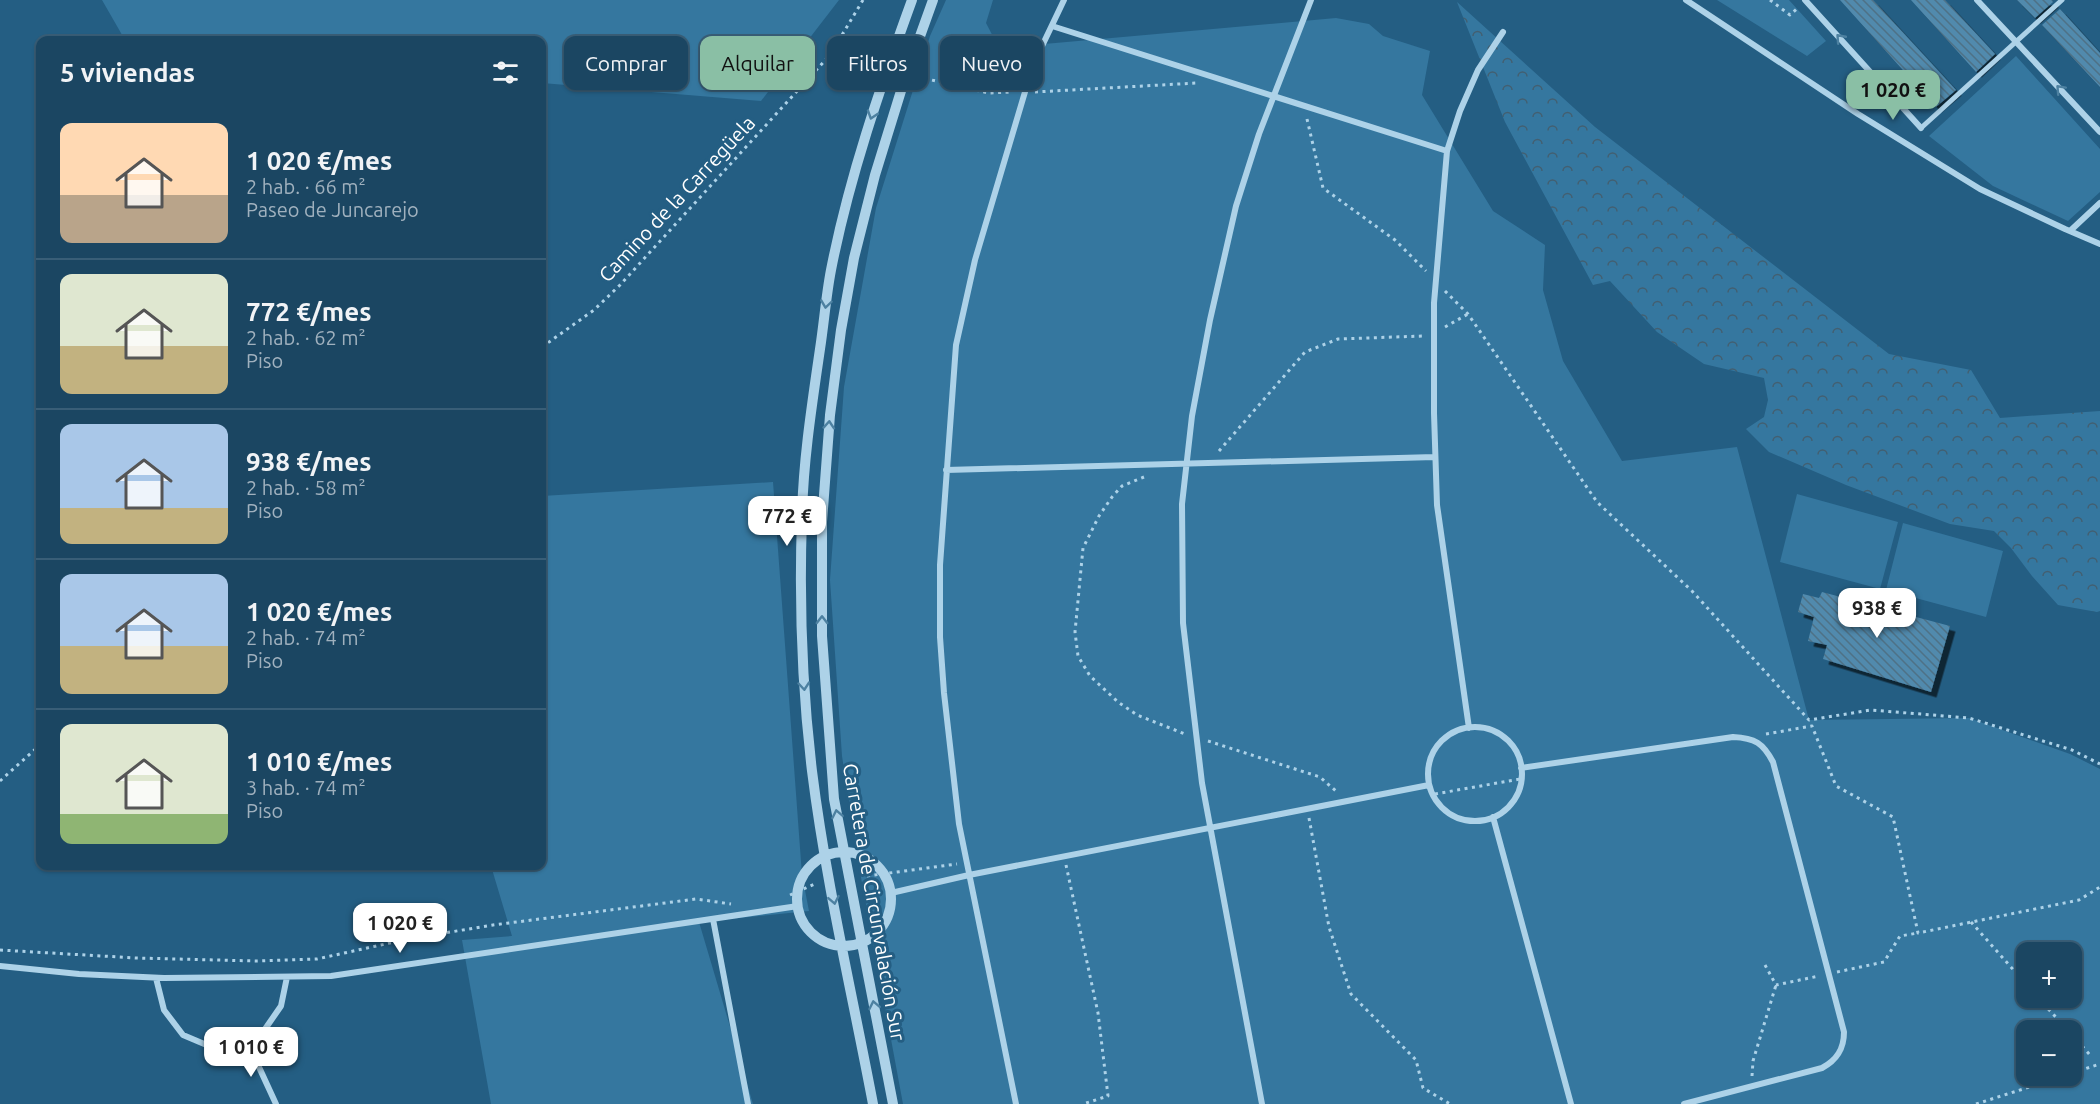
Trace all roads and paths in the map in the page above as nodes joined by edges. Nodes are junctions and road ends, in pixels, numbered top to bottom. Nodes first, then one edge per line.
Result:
1 (863, 0) edge
2 (912, 0) edge
3 (933, 0) edge
4 (1064, 0) edge
5 (1311, 0) edge
6 (1686, 0) edge
7 (1770, 0) edge
8 (1805, 0) edge
9 (1977, 0) edge
10 (2062, 0) edge
11 (1052, 26) junction
12 (1503, 32) dead end
13 (2016, 42) junction
14 (928, 79) edge
15 (1199, 83) dead end
16 (1017, 92) dead end
17 (1026, 92) dead end
18 (1274, 97) junction
19 (1305, 110) dead end
20 (1921, 128) joint
21 (2100, 132) edge
22 (1447, 151) junction
23 (2100, 203) edge
24 (2070, 231) junction
25 (2100, 243) edge
26 (1428, 273) dead end
27 (1444, 290) dead end
28 (1468, 314) junction
29 (1438, 331) dead end
30 (1428, 336) dead end
31 (546, 344) edge
32 (1217, 453) dead end
33 (1435, 457) junction
34 (1187, 463) junction
35 (946, 470) junction
36 (1147, 475) dead end
37 (1469, 728) junction
38 (1766, 734) dead end
39 (1189, 735) dead end
40 (1200, 739) dead end
41 (36, 749) edge
42 (2100, 764) edge
43 (1521, 768) junction
44 (1523, 778) dead end
45 (0, 781) edge
46 (1429, 785) junction
47 (1430, 795) dead end
48 (1345, 799) dead end
49 (1309, 815) dead end
50 (1493, 817) junction
51 (1211, 828) junction
52 (844, 852) junction
53 (825, 856) junction
54 (1065, 861) dead end
55 (969, 875) junction
56 (829, 877) junction
57 (2100, 887) edge
58 (891, 892) junction
59 (782, 898) dead end
60 (735, 904) dead end
61 (798, 906) junction
62 (712, 919) junction
63 (1971, 922) junction
64 (1918, 933) junction
65 (861, 942) junction
66 (843, 946) junction
67 (0, 950) edge
68 (1765, 965) dead end
69 (0, 966) edge
70 (2016, 973) edge
71 (1830, 974) dead end
72 (1819, 976) dead end
73 (287, 977) junction
74 (156, 978) junction
75 (1776, 985) junction
76 (2047, 1008) edge
77 (2059, 1020) edge
78 (247, 1041) junction
79 (2082, 1046) edge
80 (2091, 1056) dead end
81 (2100, 1064) edge
82 (2082, 1070) edge
83 (1751, 1083) dead end
84 (2033, 1086) edge
85 (276, 1104) edge
86 (748, 1104) edge
87 (873, 1104) edge
88 (893, 1104) edge
89 (1016, 1104) edge
90 (1083, 1104) edge
91 (1262, 1104) edge
92 (1450, 1104) edge
93 (1571, 1104) edge
94 (1684, 1104) edge
95 (1976, 1104) edge

1 - 31 path, Camino de la Carregüela
2 -> 53 street, Carretera de Circunvalación Sur
52 -> 3 street, Carretera de Circunvalación Sur
4 - 11 street
5 - 18 street
6 - 24 street
7 - 8 path
20 -> 8 street
9 - 13 street
10 - 13 street
11 - 18 street
11 - 35 street
12 - 22 street
13 - 20 street
21 -> 13 street
14 - 16 path
15 - 17 path
18 - 22 street
18 - 34 street
19 - 26 path
22 - 33 street
23 - 24 street
24 - 25 street
27 - 28 path
28 - 29 path
28 - 42 path
30 - 32 path
33 - 34 street
33 - 37 street
34 - 35 street
34 - 51 street
35 - 55 street
36 - 39 path
37 - 43 street
37 - 46 street
38 - 64 path
40 - 48 path
41 - 45 path
43 - 50 street
43 - 94 street
44 - 47 path
46 - 50 street
46 - 51 street
49 - 92 path
50 - 93 street
51 - 55 street
51 - 91 street
52 - 53 street
52 - 58 street
52 - 65 street, Carretera de Circunvalación Sur
53 - 56 street, Carretera de Circunvalación Sur
53 - 61 street
54 - 90 path
55 - 58 street
55 - 89 street
56 - 59 path
56 -> 66 street, Carretera de Circunvalación Sur
57 - 63 path
58 - 65 street
60 - 67 path
61 - 62 street
61 - 66 street
62 - 73 street
62 - 86 street
63 - 64 path
63 - 70 path
64 - 71 path
65 - 66 street
88 -> 65 street, Carretera de Circunvalación Sur
66 - 87 street, Carretera de Circunvalación Sur
68 - 75 path
69 - 74 street
72 - 75 path
73 - 74 street
73 - 78 street
74 - 78 street
75 - 83 path
76 - 77 path
78 - 85 street
79 - 80 path
81 - 82 path
84 - 95 path

